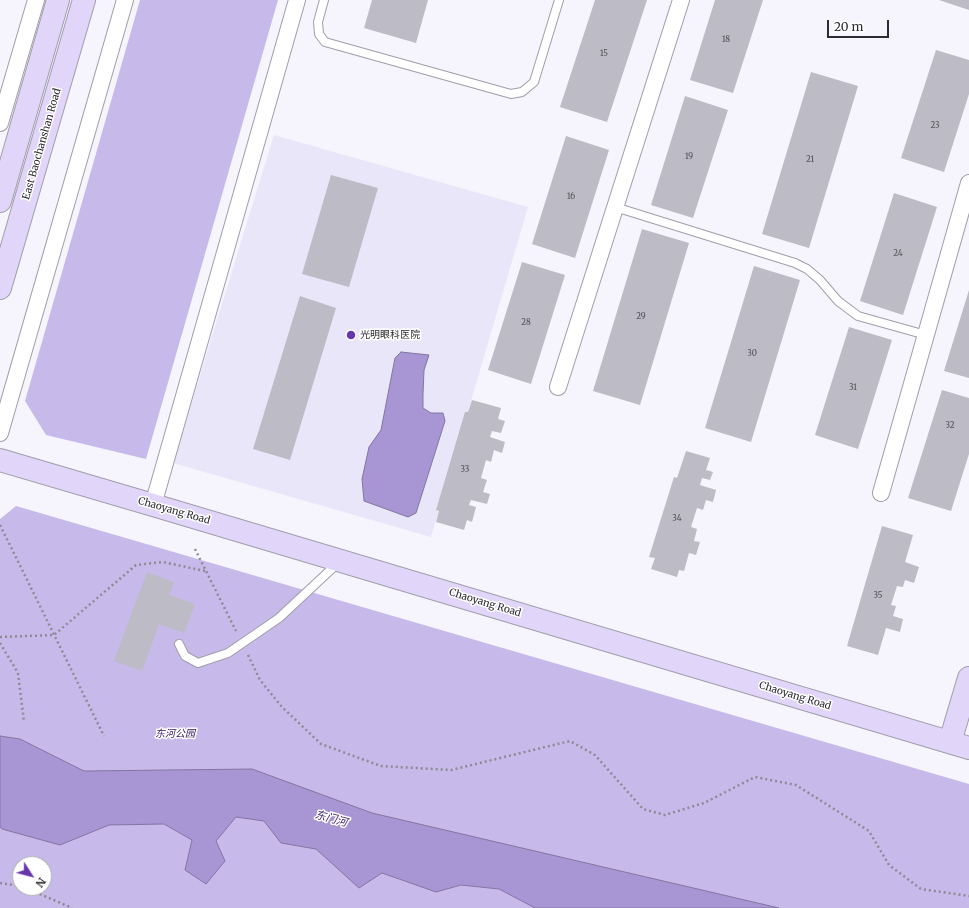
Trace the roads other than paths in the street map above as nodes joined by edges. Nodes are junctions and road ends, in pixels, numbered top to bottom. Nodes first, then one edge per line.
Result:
1 (36, 0) edge
2 (58, 0) edge
3 (84, 0) edge
4 (126, 0) edge
5 (296, 0) edge
6 (324, 0) edge
7 (558, 0) edge
8 (681, 0) edge
9 (0, 123) edge
10 (969, 183) edge
11 (0, 201) edge
12 (615, 207) junction
13 (0, 288) edge
14 (926, 336) junction
15 (558, 387) dead end
16 (0, 433) edge
17 (0, 460) edge
18 (881, 493) dead end
19 (153, 505) junction
20 (341, 561) junction
21 (179, 644) dead end
22 (969, 678) edge
23 (959, 745) edge

1 - 9 street
2 - 11 main road
3 - 13 main road, East Baochanshan Road
4 - 16 street
5 - 19 street
6 - 7 lane
8 - 12 street
10 - 14 street
12 - 14 lane
12 - 15 street
14 - 18 street
17 - 19 main road, Chaoyang Road
19 - 20 main road, Chaoyang Road
20 - 21 lane
20 - 23 main road, Chaoyang Road
22 - 23 main road

